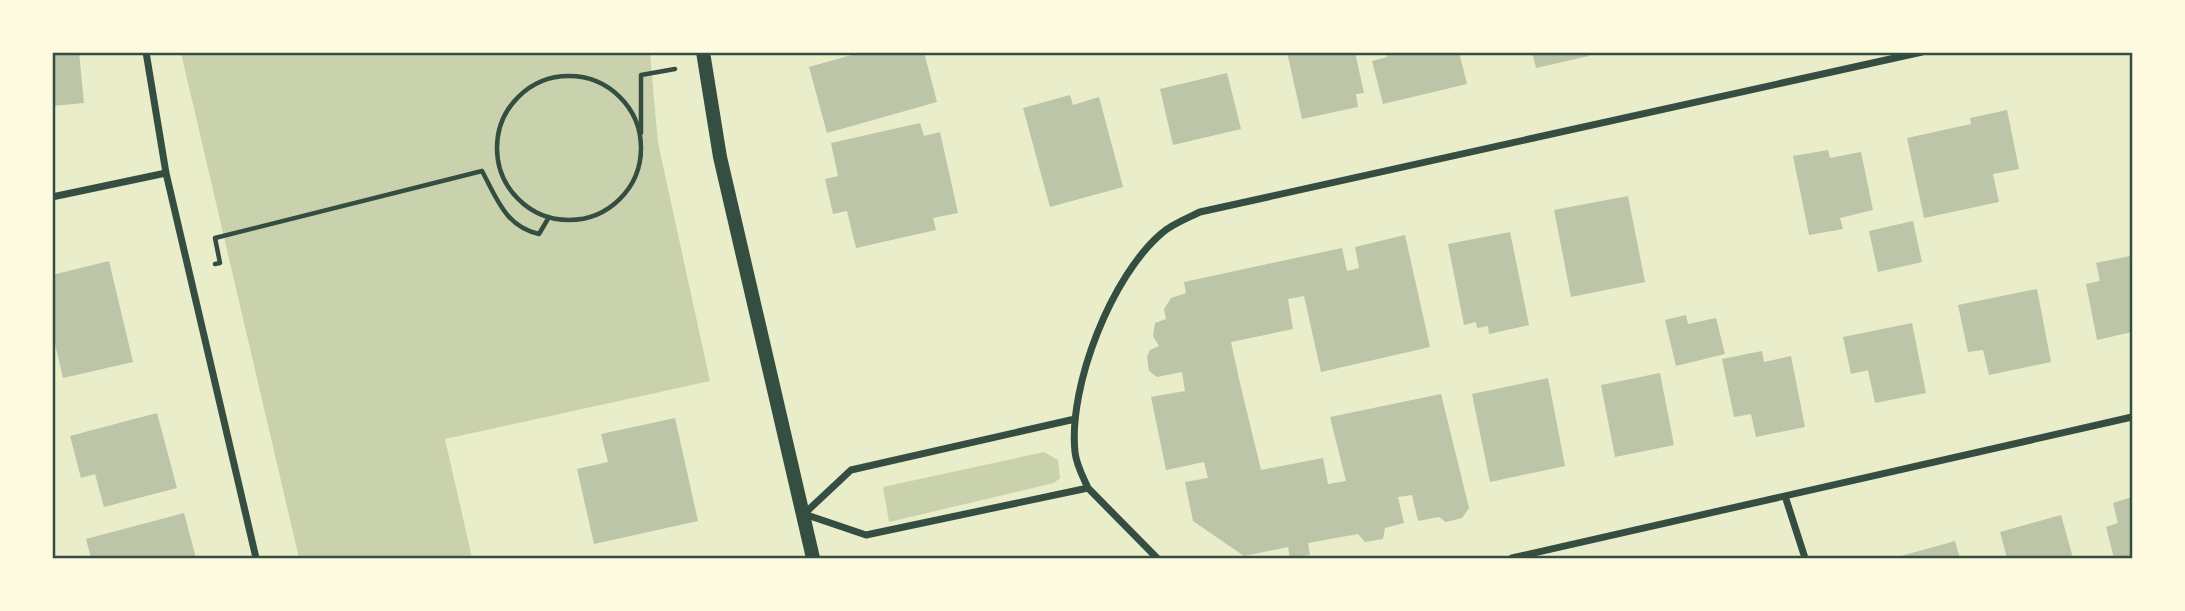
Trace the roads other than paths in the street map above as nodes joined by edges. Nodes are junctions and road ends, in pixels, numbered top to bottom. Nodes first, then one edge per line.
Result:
1 (146, 52) edge
2 (1922, 52) edge
3 (704, 58) edge
4 (166, 173) junction
5 (52, 197) edge
6 (2133, 417) edge
7 (1076, 419) junction
8 (1088, 488) junction
9 (1785, 496) junction
10 (804, 514) junction
11 (256, 558) edge
12 (813, 558) edge
13 (1157, 558) edge
14 (1512, 558) edge
15 (1805, 558) edge

1 - 4 street
2 - 7 street
3 - 10 main road
4 - 5 street
4 - 11 street
6 - 9 street
7 - 8 street
7 - 10 street
8 - 10 street
8 - 13 street
9 - 14 street
9 - 15 street
10 - 12 main road

